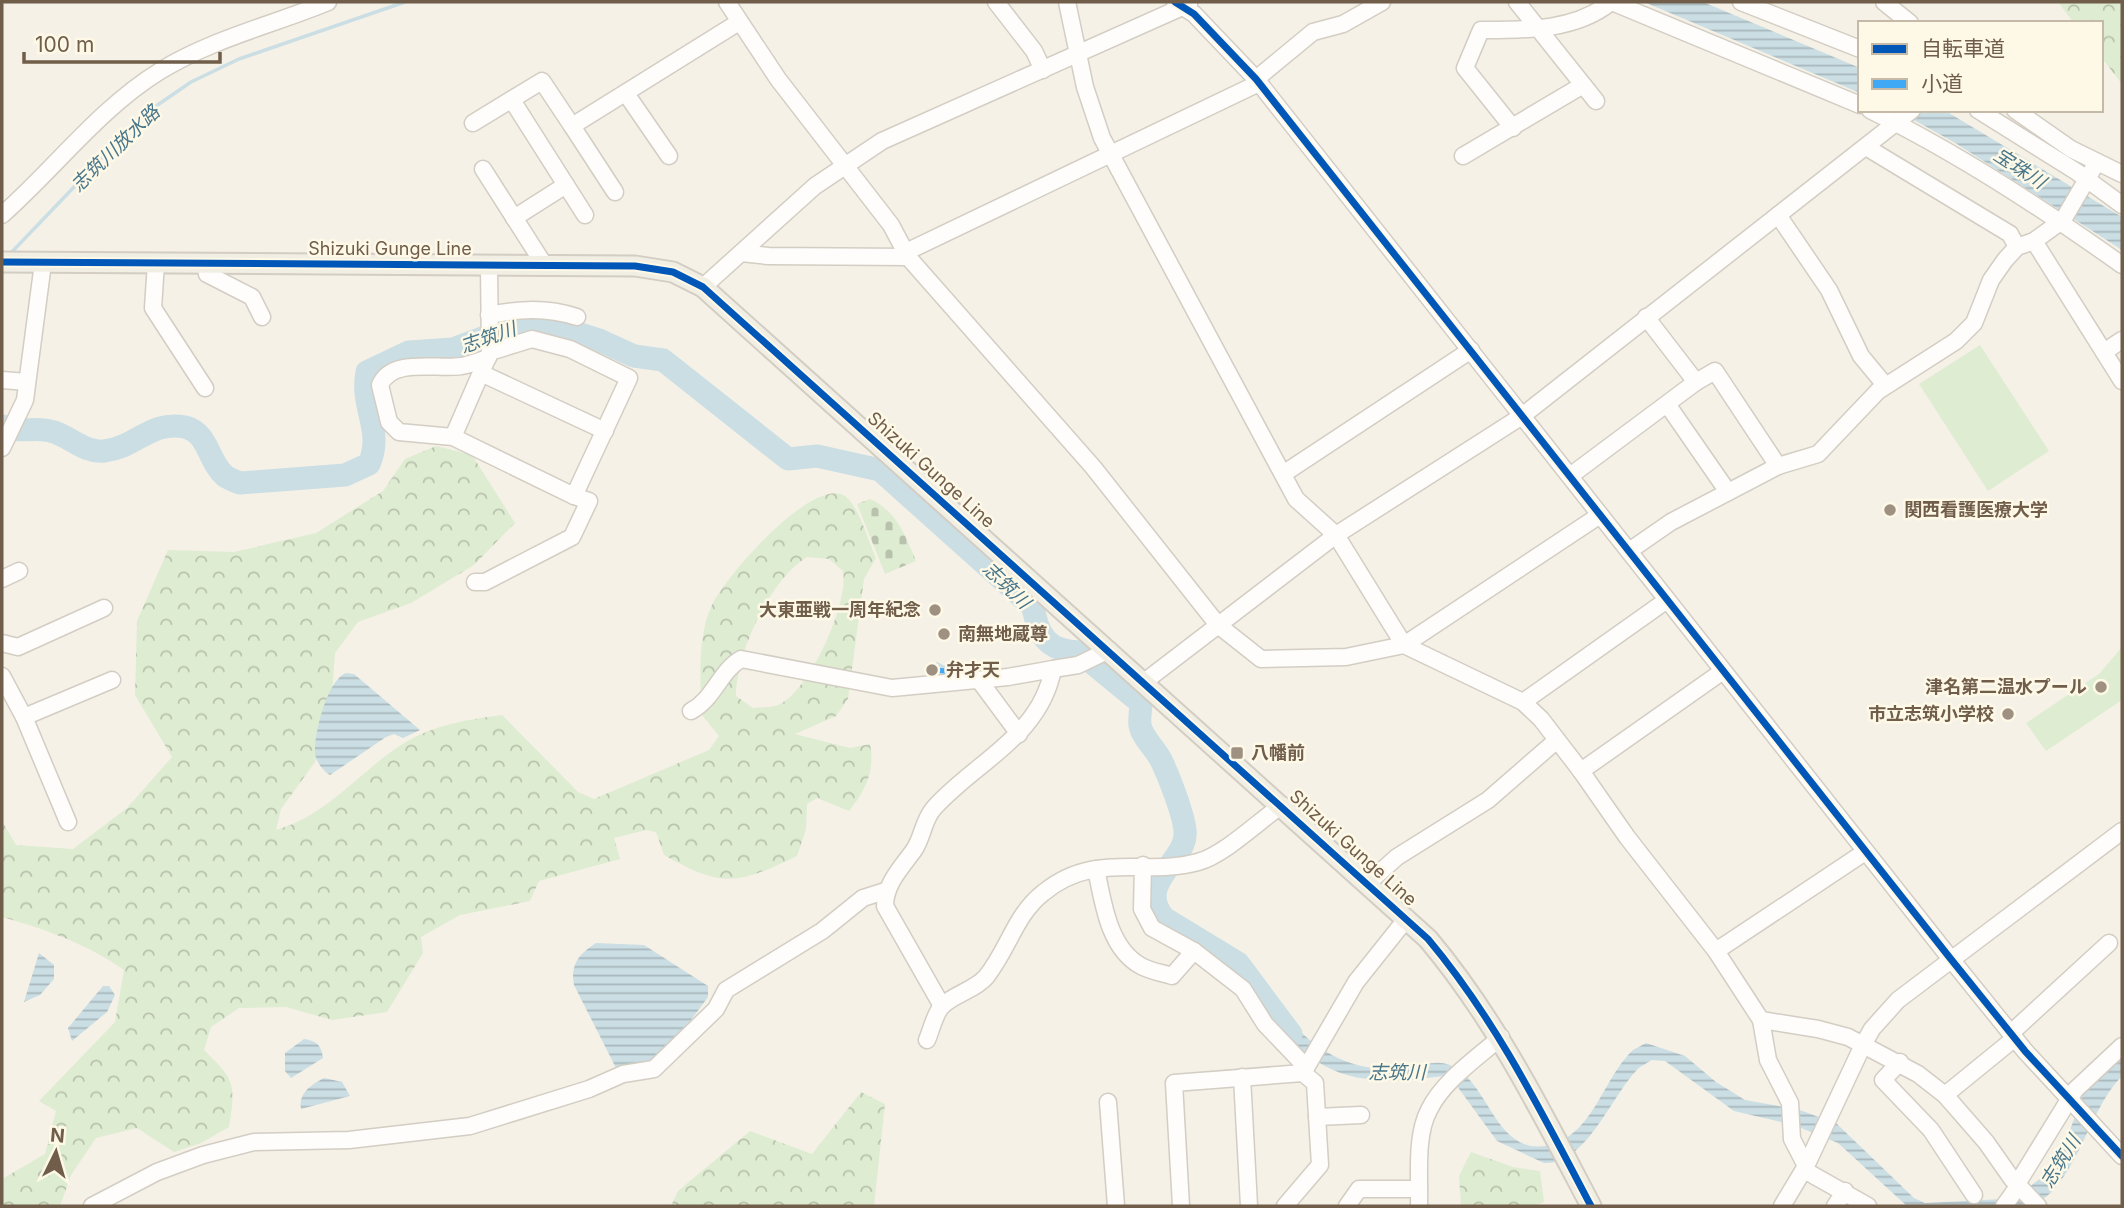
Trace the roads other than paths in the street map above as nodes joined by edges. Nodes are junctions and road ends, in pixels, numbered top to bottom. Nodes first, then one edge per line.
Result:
1 (328, 2) edge
2 (727, 2) edge
3 (996, 2) edge
4 (1067, 2) edge
5 (1382, 2) edge
6 (1517, 2) edge
7 (1611, 2) edge
8 (1741, 2) edge
9 (1884, 2) edge
10 (1185, 3) edge
11 (1908, 21) edge
12 (739, 22) junction
13 (1537, 27) junction
14 (1858, 48) edge
15 (1077, 54) junction
16 (1043, 70) junction
17 (1258, 81) junction
18 (1583, 85) junction
19 (627, 95) junction
20 (512, 100) junction
21 (1596, 101) dead end
22 (1858, 105) edge
23 (1874, 112) edge
24 (1910, 112) edge
25 (1981, 112) edge
26 (2018, 112) edge
27 (472, 123) dead end
28 (1896, 123) junction
29 (572, 126) junction
30 (1513, 128) junction
31 (1866, 147) junction
32 (1110, 155) junction
33 (668, 156) dead end
34 (1463, 156) dead end
35 (2096, 162) junction
36 (843, 167) junction
37 (483, 169) dead end
38 (2122, 174) edge
39 (2087, 182) junction
40 (566, 185) junction
41 (615, 192) dead end
42 (2122, 205) edge
43 (2, 215) edge
44 (585, 215) dead end
45 (1778, 215) junction
46 (514, 218) junction
47 (2061, 221) junction
48 (2034, 241) junction
49 (2017, 247) junction
50 (741, 253) junction
51 (907, 254) junction
52 (2, 262) edge
53 (37, 263) junction
54 (156, 263) junction
55 (205, 263) junction
56 (2122, 265) edge
57 (489, 266) junction
58 (545, 266) junction
59 (703, 287) junction
60 (262, 317) dead end
61 (577, 317) dead end
62 (1646, 317) junction
63 (489, 320) junction
64 (2122, 340) edge
65 (1471, 350) junction
66 (2104, 352) junction
67 (487, 357) junction
68 (2, 380) edge
69 (2122, 381) edge
70 (27, 382) junction
71 (1696, 382) junction
72 (1885, 385) junction
73 (205, 388) dead end
74 (1667, 404) junction
75 (1522, 416) junction
76 (605, 431) junction
77 (453, 437) junction
78 (5, 444) edge
79 (1778, 466) junction
80 (1283, 474) junction
81 (1570, 476) junction
82 (1728, 492) junction
83 (575, 496) junction
84 (1600, 515) junction
85 (1336, 535) junction
86 (1629, 551) junction
87 (19, 571) dead end
88 (2, 579) edge
89 (475, 582) dead end
90 (1667, 600) junction
91 (104, 608) dead end
92 (1218, 625) junction
93 (2, 643) edge
94 (1404, 645) junction
95 (1104, 653) junction
96 (1053, 669) junction
97 (1723, 671) junction
98 (2, 676) edge
99 (112, 680) dead end
100 (979, 680) junction
101 (1144, 681) junction
102 (1523, 702) junction
103 (691, 711) dead end
104 (24, 717) junction
105 (1019, 734) junction
106 (1557, 740) junction
107 (1581, 771) junction
108 (1282, 805) junction
109 (68, 822) dead end
110 (2122, 831) edge
111 (1866, 852) junction
112 (1149, 865) junction
113 (1096, 869) junction
114 (1369, 882) junction
115 (885, 891) junction
116 (1407, 918) junction
117 (2109, 943) dead end
118 (1194, 951) junction
119 (1716, 951) junction
120 (1950, 958) junction
121 (942, 1006) junction
122 (1761, 1020) junction
123 (2013, 1035) junction
124 (1501, 1037) junction
125 (927, 1041) dead end
126 (1863, 1045) junction
127 (2122, 1046) edge
128 (1900, 1062) junction
129 (1306, 1066) junction
130 (1242, 1077) junction
131 (1945, 1095) junction
132 (2069, 1099) junction
133 (1108, 1102) dead end
134 (1361, 1115) dead end
135 (1317, 1117) junction
136 (2122, 1156) edge
137 (1805, 1168) junction
138 (1419, 1189) junction
139 (1845, 1191) junction
140 (2014, 1192) edge
141 (1974, 1195) dead end
142 (92, 1206) edge
143 (1116, 1206) edge
144 (1181, 1206) edge
145 (1249, 1206) edge
146 (1285, 1206) edge
147 (1347, 1206) edge
148 (1419, 1206) edge
149 (1591, 1206) edge
150 (1782, 1206) edge
151 (1835, 1206) edge
152 (1868, 1206) edge
153 (2038, 1206) edge

1 - 43 street
2 - 12 street
3 - 16 street
4 - 15 street
5 - 17 street
6 - 13 street
7 - 13 street
7 - 22 street
8 - 14 street
9 - 11 street
10 - 15 street
10 - 17 street
12 - 19 street
12 - 36 street
13 - 18 street
13 - 30 street
15 - 16 street
15 - 32 street
16 - 36 street
17 - 32 street
17 - 65 street
18 - 21 street
18 - 30 street
19 - 29 street
19 - 33 street
20 - 27 street
20 - 29 street
20 - 40 street
23 - 28 street
24 - 28 street
25 - 39 street
26 - 35 street
28 - 31 street
28 - 47 street
29 - 41 street
30 - 34 street
31 - 45 street
31 - 49 street
32 - 51 street
32 - 80 street
35 - 38 street
35 - 39 street
36 - 50 street
36 - 51 street
37 - 46 street
39 - 42 street
39 - 47 street
40 - 44 street
40 - 46 street
45 - 62 street
45 - 72 street
46 - 58 street
47 - 48 street
47 - 56 street
48 - 49 street
48 - 66 street
49 - 72 street
50 - 51 street
50 - 59 street
51 - 92 street
52 - 53 main road, Shizuki Gunge Line
53 - 54 main road, Shizuki Gunge Line
53 - 70 street
54 - 55 main road, Shizuki Gunge Line
54 - 73 street
55 - 57 main road, Shizuki Gunge Line
55 - 60 street
57 - 58 main road, Shizuki Gunge Line
57 - 63 street
58 - 59 main road, Shizuki Gunge Line
59 - 95 main road, Shizuki Gunge Line
61 - 63 street
62 - 71 street
62 - 75 street
63 - 67 street
64 - 66 street
65 - 75 street
65 - 80 street
66 - 69 street
67 - 76 street
67 - 76 street
67 - 77 street
67 - 77 street
68 - 70 street
70 - 78 street
71 - 74 street
71 - 79 street
72 - 79 street
74 - 81 street
74 - 82 street
75 - 81 street
75 - 85 street
76 - 83 street
77 - 83 street
79 - 82 street
80 - 85 street
81 - 84 street
82 - 86 street
83 - 89 street
84 - 86 street
84 - 94 street
85 - 92 street
85 - 94 street
86 - 90 street
87 - 88 street
90 - 97 street
90 - 102 street
91 - 93 street
92 - 94 street
92 - 101 street
94 - 102 street
95 - 96 street
95 - 101 main road, Shizuki Gunge Line
96 - 100 street
96 - 105 street
97 - 107 street
97 - 111 street
98 - 104 street
99 - 104 street
100 - 103 street
100 - 105 street
101 - 108 main road, Shizuki Gunge Line
102 - 106 street
104 - 109 street
105 - 115 street
106 - 107 street
106 - 114 street
107 - 119 street
108 - 112 street
108 - 114 main road, Shizuki Gunge Line
110 - 120 street
111 - 119 street
111 - 120 street
112 - 113 street
112 - 118 street
113 - 118 street
113 - 121 street
114 - 116 main road, Shizuki Gunge Line
115 - 121 street
115 - 142 street
116 - 124 main road, Shizuki Gunge Line
116 - 129 street
117 - 123 street
118 - 129 street
119 - 122 street
120 - 123 street
120 - 126 street
121 - 125 street
122 - 126 street
122 - 137 street
123 - 131 street
123 - 132 street
124 - 138 street
124 - 149 main road, Shizuki Gunge Line
126 - 128 street
126 - 137 street
127 - 132 street
128 - 131 street
128 - 141 street
129 - 130 street
129 - 135 street
130 - 144 street
130 - 145 street
131 - 140 street
132 - 136 street
132 - 140 street
133 - 143 street
134 - 135 street
135 - 146 street
137 - 139 street
137 - 150 street
138 - 147 street
138 - 148 street
139 - 151 street
139 - 152 street
140 - 153 street

